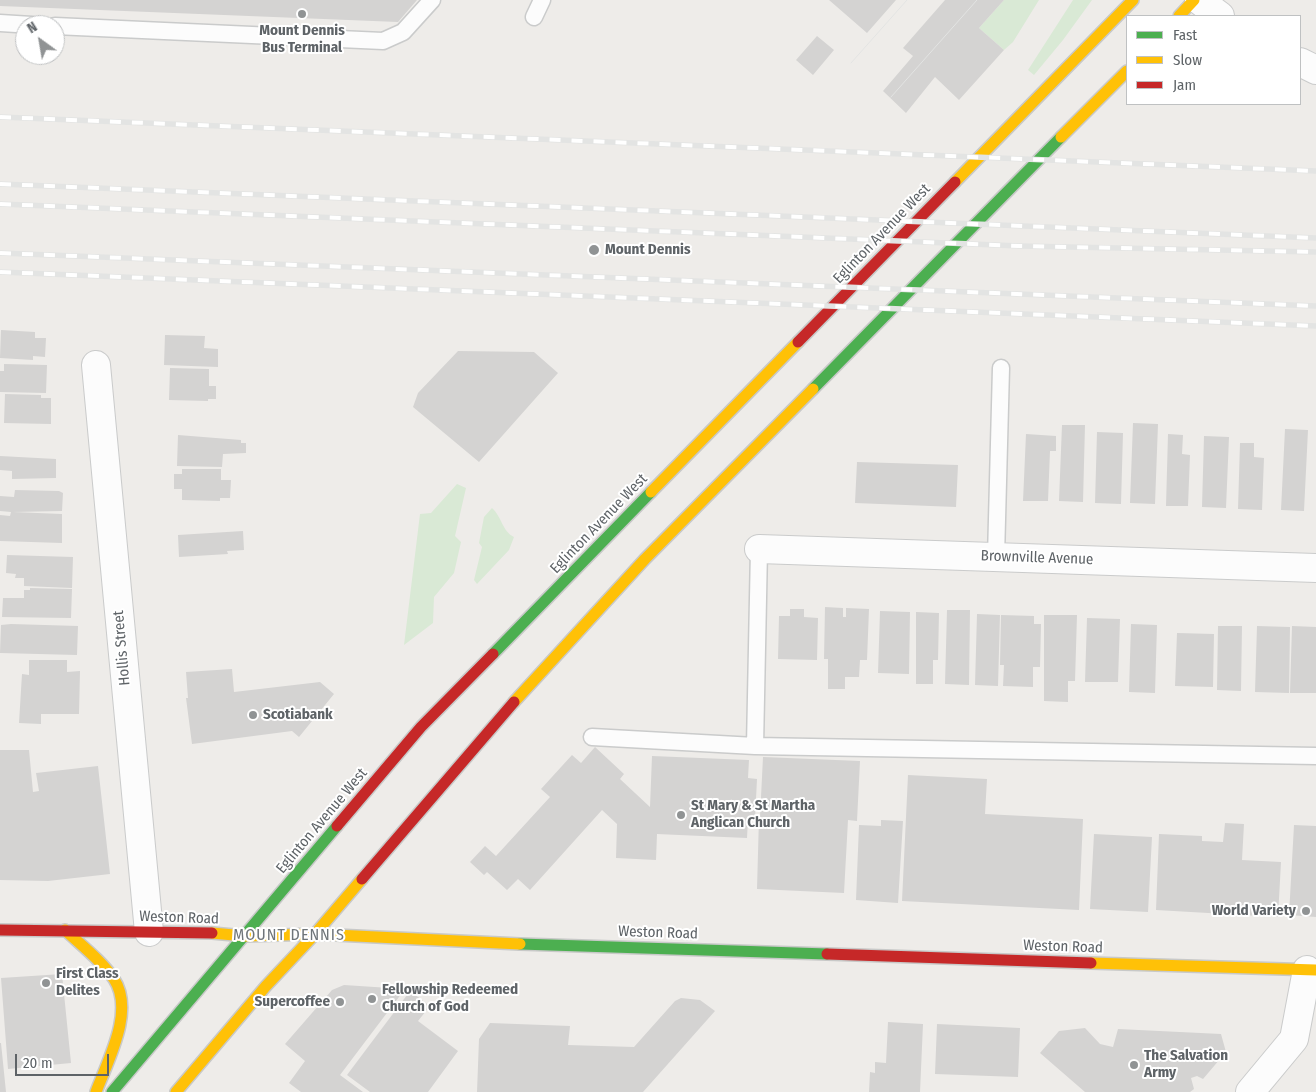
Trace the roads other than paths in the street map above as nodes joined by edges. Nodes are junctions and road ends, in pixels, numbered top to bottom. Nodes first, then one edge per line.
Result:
1 (432, 0) edge
2 (542, 0) edge
3 (1133, 0) edge
4 (1194, 0) edge
5 (1199, 0) edge
6 (1180, 15) edge
7 (1219, 15) edge
8 (534, 17) dead end
9 (0, 23) edge
10 (15, 24) edge
11 (65, 26) edge
12 (1301, 62) edge
13 (1316, 70) edge
14 (1126, 72) edge
15 (96, 364) dead end
16 (1001, 368) dead end
17 (758, 549) joint
18 (996, 557) junction
19 (1316, 568) edge
20 (592, 736) dead end
21 (755, 746) junction
22 (1316, 756) edge
23 (0, 930) edge
24 (65, 930) junction
25 (149, 932) junction
26 (315, 934) junction
27 (245, 936) junction
28 (1311, 970) edge
29 (96, 1092) edge
30 (112, 1092) edge
31 (176, 1092) edge
32 (1250, 1092) edge

1 - 11 lane
2 - 8 lane
3 - 27 main road, Eglinton Avenue West
4 - 6 main road
5 - 7 street
9 - 10 lane
12 - 13 street
14 - 26 main road
15 - 25 street, Hollis Street
16 - 18 lane
17 - 18 street, Brownville Avenue
17 - 21 lane
18 - 19 street, Brownville Avenue
20 - 21 lane
21 - 22 lane
23 - 24 main road, Weston Road
24 - 25 main road, Weston Road
24 - 29 main road
25 - 27 main road, Weston Road
26 - 27 main road, Weston Road
26 - 28 main road, Weston Road
26 - 31 main road
27 - 30 main road, Eglinton Avenue West
28 - 32 street

